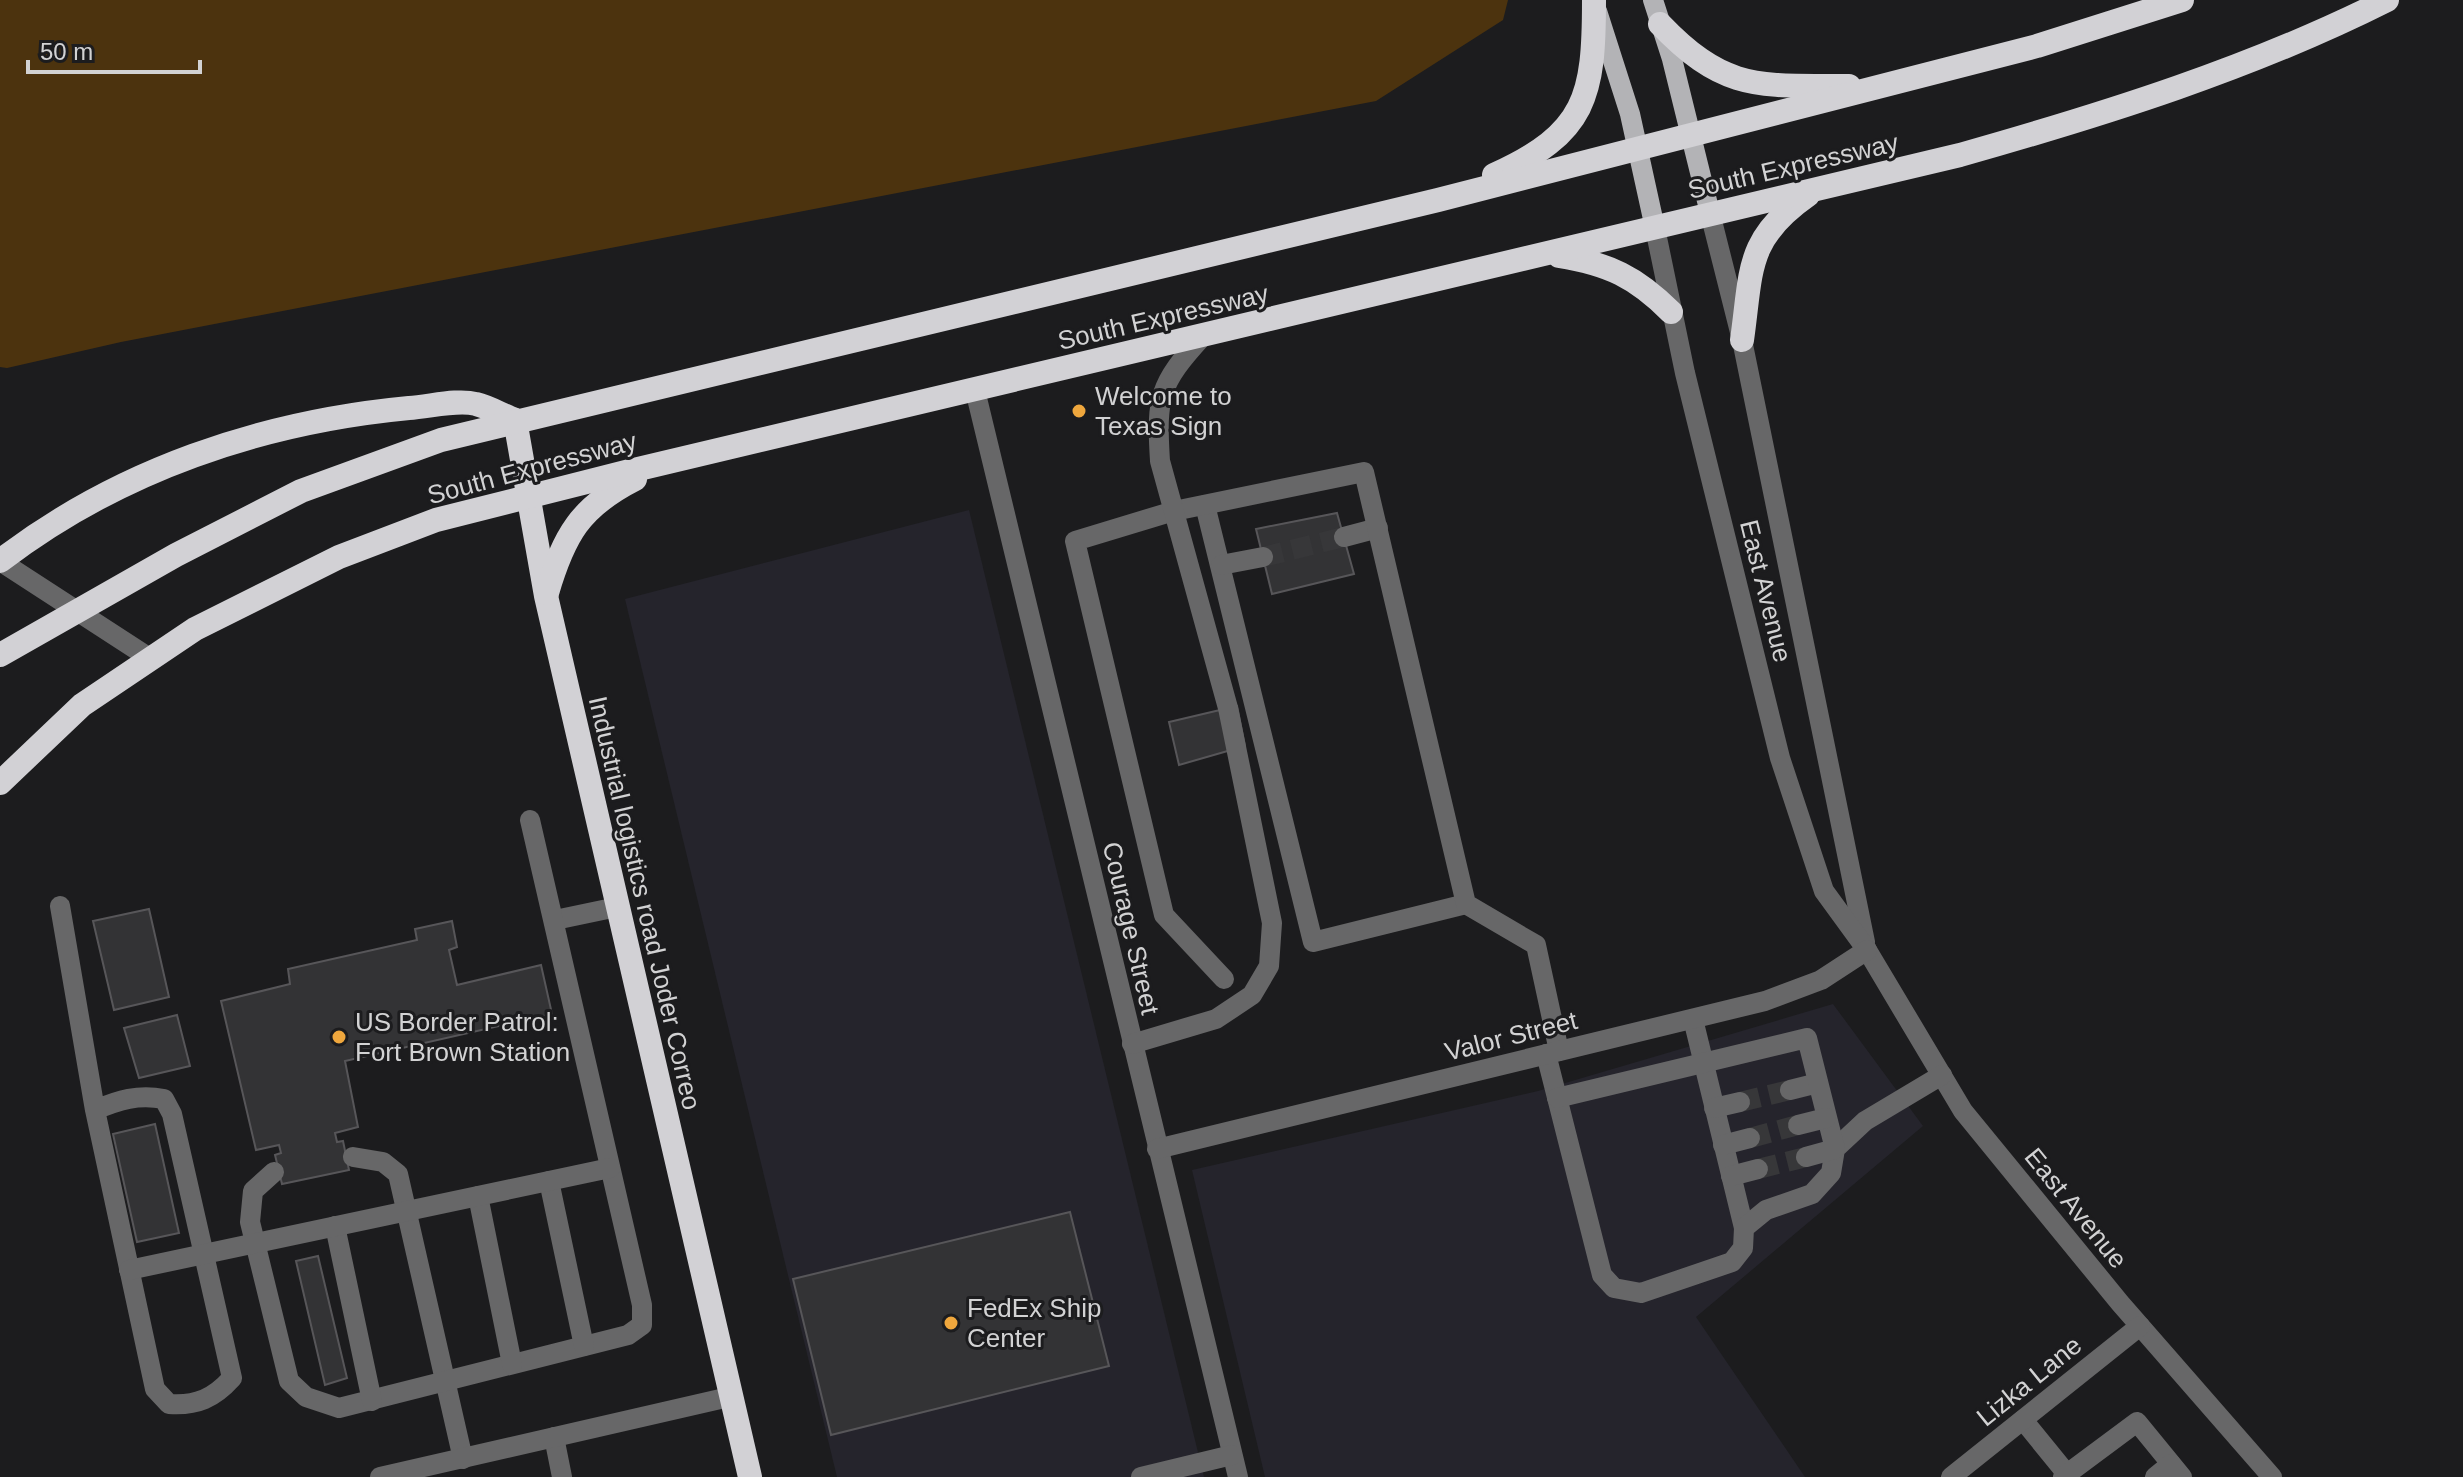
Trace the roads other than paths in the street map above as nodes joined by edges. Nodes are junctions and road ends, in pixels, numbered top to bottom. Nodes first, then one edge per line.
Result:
1 (1594, 0) edge
2 (1653, 0) edge
3 (2182, 0) edge
4 (2387, 0) edge
5 (1660, 24) junction
6 (1883, 86) junction
7 (1688, 136) junction
8 (1639, 149) junction
9 (1816, 189) junction
10 (1438, 200) junction
11 (1710, 213) junction
12 (1655, 228) junction
13 (1549, 255) junction
14 (1671, 312) junction
15 (1202, 337) junction
16 (1742, 340) junction
17 (975, 390) junction
18 (515, 420) junction
19 (672, 461) junction
20 (526, 497) junction
21 (1205, 505) junction
22 (1174, 511) junction
23 (1378, 528) junction
24 (1344, 537) tunnel mouth
25 (1263, 557) tunnel mouth
26 (0, 561) edge
27 (1221, 565) junction
28 (546, 596) junction
29 (78, 612) junction
30 (0, 655) edge
31 (151, 659) junction
32 (0, 783) edge
33 (530, 820) dead end
34 (1466, 904) junction
35 (60, 906) dead end
36 (617, 907) junction
37 (555, 920) junction
38 (1867, 950) junction
39 (1224, 979) dead end
40 (1693, 1019) junction
41 (1132, 1044) junction
42 (1553, 1053) junction
43 (1703, 1063) junction
44 (1942, 1075) junction
45 (1818, 1083) junction
46 (1790, 1090) tunnel mouth
47 (1557, 1098) junction
48 (1740, 1102) tunnel mouth
49 (1714, 1108) junction
50 (95, 1110) junction
51 (1826, 1118) junction
52 (1798, 1125) tunnel mouth
53 (1750, 1138) tunnel mouth
54 (1723, 1145) junction
55 (1157, 1149) junction
56 (1835, 1149) junction
57 (353, 1157) dead end
58 (1806, 1157) tunnel mouth
59 (610, 1168) junction
60 (1758, 1169) tunnel mouth
61 (274, 1172) dead end
62 (1731, 1176) junction
63 (549, 1181) junction
64 (478, 1196) junction
65 (406, 1211) junction
66 (335, 1226) junction
67 (1744, 1228) junction
68 (255, 1244) junction
69 (201, 1255) junction
70 (129, 1270) junction
71 (2140, 1326) junction
72 (584, 1346) junction
73 (512, 1364) junction
74 (445, 1381) junction
75 (729, 1397) junction
76 (372, 1401) junction
77 (2023, 1420) junction
78 (554, 1437) junction
79 (1232, 1455) junction
80 (463, 1459) junction
81 (1175, 1473) edge
82 (2169, 1473) edge
83 (2262, 1474) edge
84 (2065, 1476) edge
85 (380, 1477) edge
86 (562, 1477) edge
87 (750, 1477) edge
88 (1141, 1477) edge
89 (1238, 1477) edge
90 (1951, 1477) edge

1 - 8 main road
1 - 10 highway
2 - 5 main road
3 - 6 highway, South Expressway
4 - 9 highway, South Expressway
5 - 6 highway
5 - 7 main road
6 - 7 highway, South Expressway
7 - 8 highway, South Expressway
7 - 11 main road
8 - 10 highway, South Expressway
8 - 12 main road
9 - 11 highway, South Expressway
9 - 16 highway
10 - 18 highway, South Expressway
11 - 12 highway, South Expressway
11 - 16 street, East Avenue
12 - 13 highway, South Expressway
12 - 14 street, East Avenue
13 - 14 highway
13 - 15 highway, South Expressway
14 - 38 street, East Avenue
15 - 17 highway, South Expressway
15 - 22 street
16 - 38 street, East Avenue
17 - 19 highway, South Expressway
17 - 41 street, Courage Street
18 - 20 highway, Industrial logistics road Joder Correo
18 - 26 highway
18 - 29 highway, South Expressway
19 - 20 highway, South Expressway
19 - 28 highway
20 - 28 highway, Industrial logistics road Joder Correo
20 - 31 highway, South Expressway
21 - 22 street
21 - 23 street
21 - 27 street
22 - 39 street
22 - 41 street
23 - 24 street
23 - 34 street
25 - 27 street
26 - 29 street
27 - 34 street
28 - 36 highway, Industrial logistics road Joder Correo
29 - 30 highway, South Expressway
29 - 31 street
31 - 32 highway, South Expressway
33 - 37 street
34 - 42 street
35 - 50 street
36 - 37 street
36 - 75 highway, Industrial logistics road Joder Correo
37 - 59 street
38 - 40 street, Valor Street
38 - 44 street, East Avenue
40 - 42 street, Valor Street
40 - 43 street
41 - 55 street, Courage Street
42 - 47 street
42 - 55 street, Valor Street
43 - 45 street
43 - 47 street
43 - 49 street
44 - 56 street
44 - 71 street, East Avenue
45 - 46 street
45 - 51 street
47 - 67 street
48 - 49 street
49 - 54 street
50 - 69 street
50 - 70 street
51 - 52 street
51 - 56 street
53 - 54 street
54 - 62 street
55 - 79 street, Courage Street
56 - 58 street
56 - 67 street
57 - 65 street
59 - 63 street
59 - 72 street
60 - 62 street
61 - 68 street
62 - 67 street
63 - 64 street
63 - 72 street
64 - 65 street
64 - 73 street
65 - 66 street
65 - 74 street
66 - 68 street
66 - 76 street
68 - 69 street
68 - 76 street
69 - 70 street
69 - 70 street
71 - 77 street, Lizka Lane
71 - 83 street, East Avenue
72 - 73 street
73 - 74 street
74 - 76 street
74 - 80 street
75 - 78 street
75 - 87 highway, Industrial logistics road Joder Correo
77 - 84 street
77 - 90 street, Lizka Lane
78 - 80 street
78 - 86 street
79 - 81 street
79 - 89 street, Courage Street
80 - 85 street
81 - 88 street
82 - 84 street

